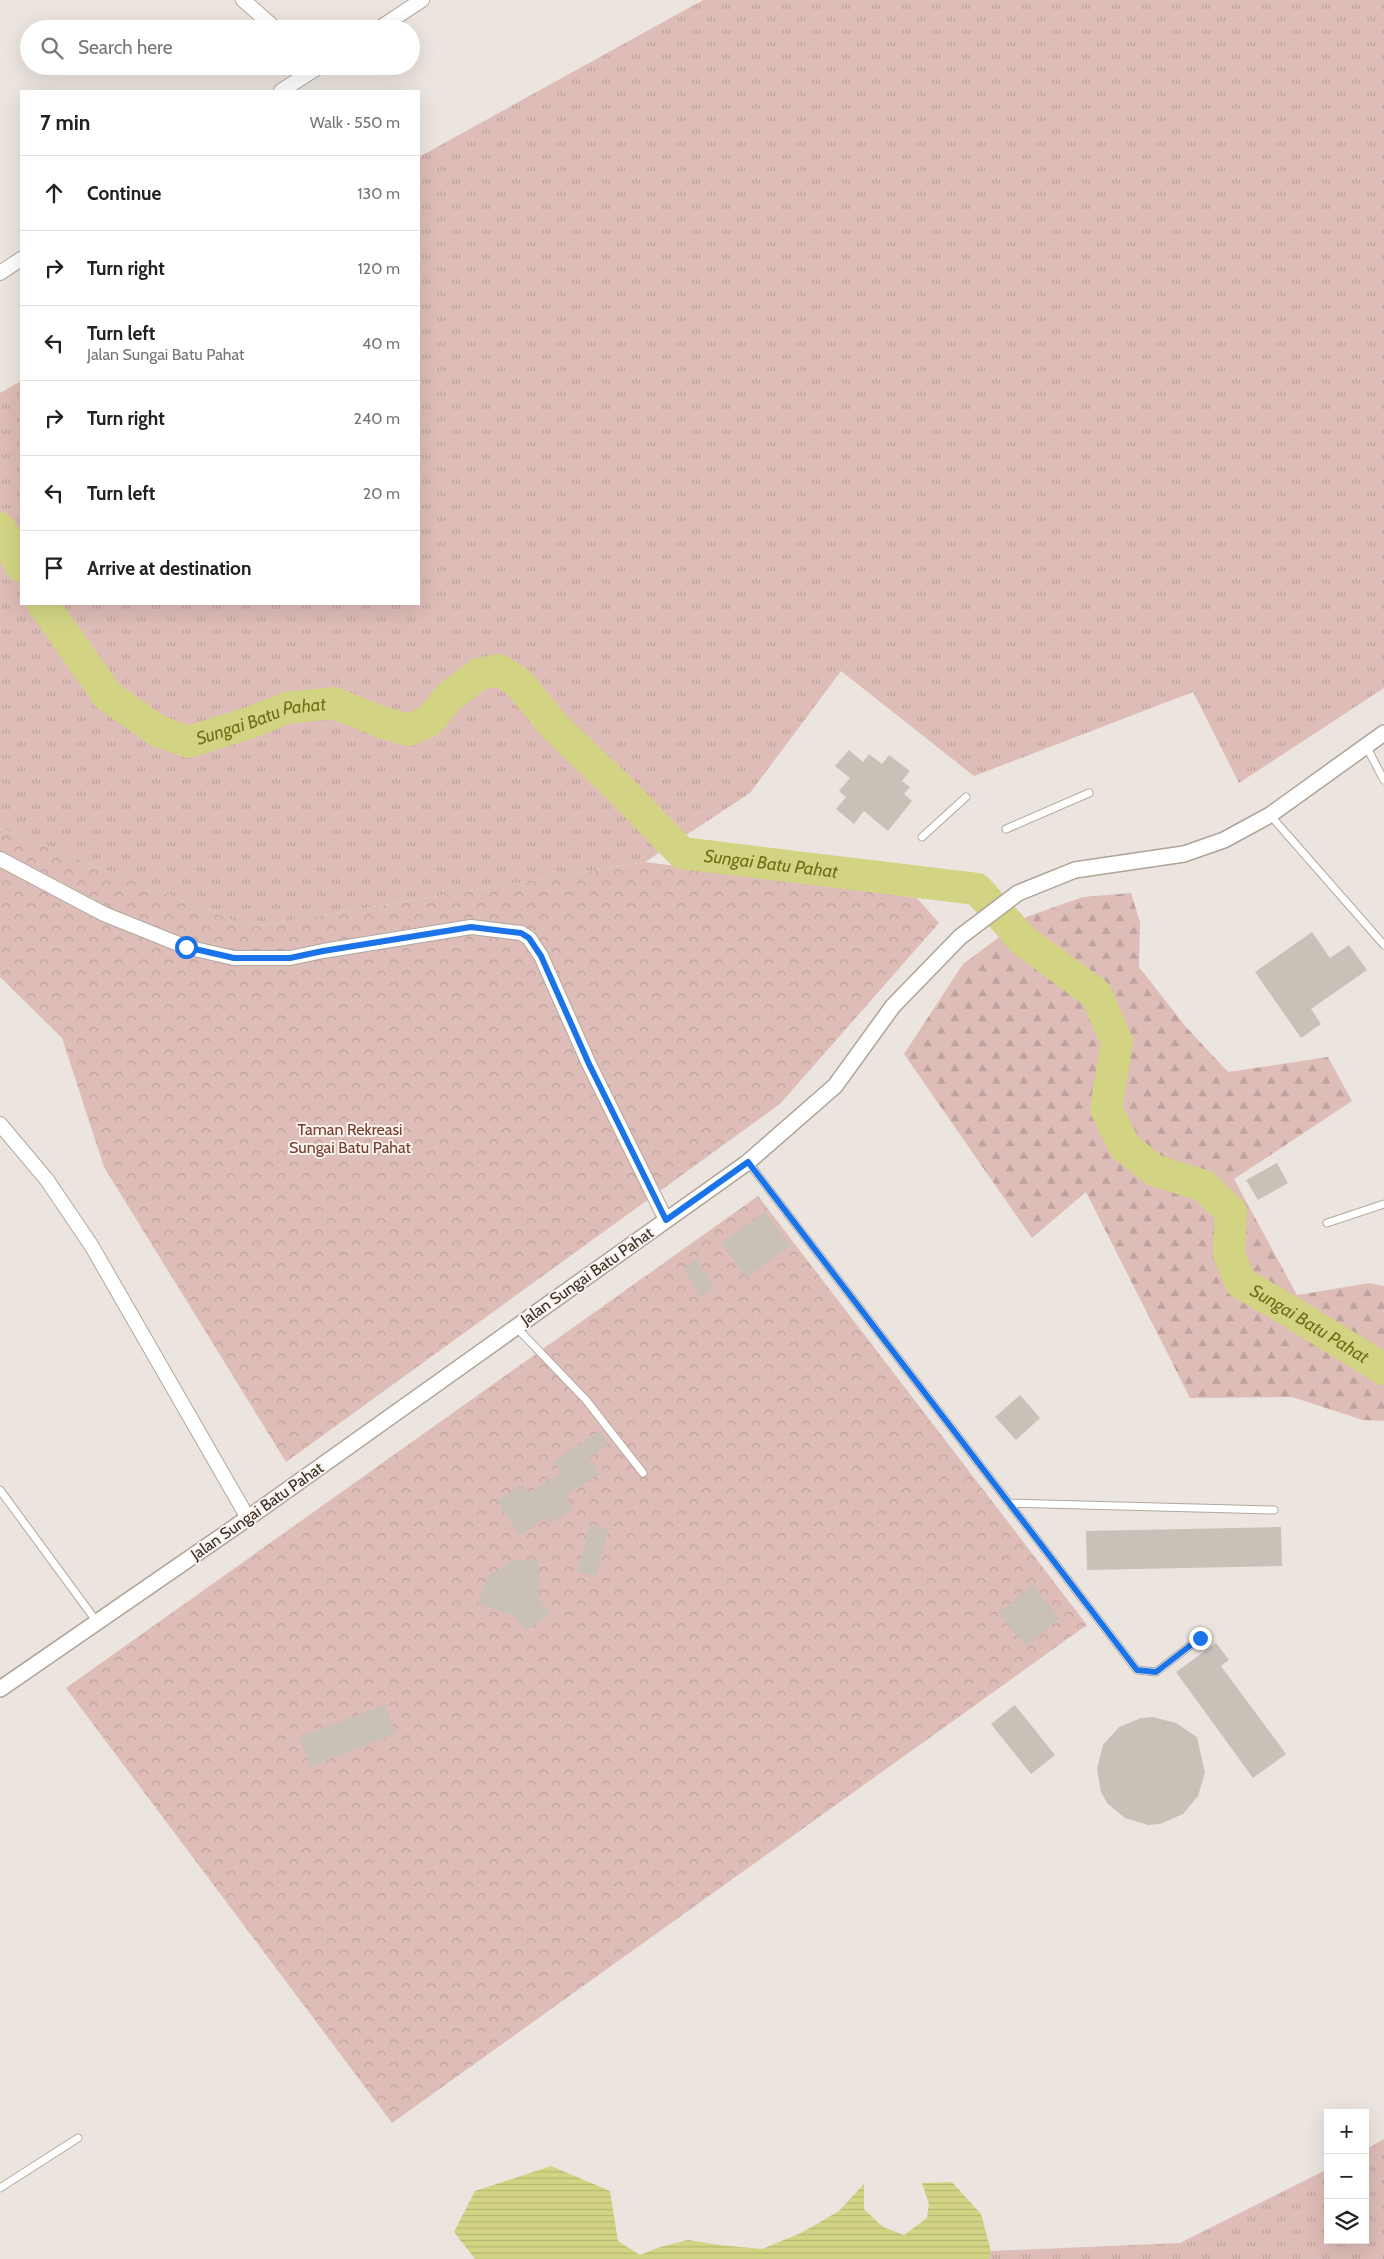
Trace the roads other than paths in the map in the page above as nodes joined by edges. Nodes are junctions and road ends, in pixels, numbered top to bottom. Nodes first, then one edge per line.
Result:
1 (243, 0) edge
2 (422, 0) edge
3 (266, 20) edge
4 (392, 20) edge
5 (306, 75) edge
6 (283, 90) edge
7 (20, 260) edge
8 (0, 273) edge
9 (1384, 733) edge
10 (1366, 746) junction
11 (1384, 780) edge
12 (1089, 793) dead end
13 (966, 797) dead end
14 (1270, 815) junction
15 (1006, 829) dead end
16 (922, 837) dead end
17 (0, 859) edge
18 (1384, 945) edge
19 (0, 1124) edge
20 (748, 1162) junction
21 (1384, 1204) edge
22 (666, 1220) junction
23 (1327, 1223) dead end
24 (516, 1327) junction
25 (643, 1474) dead end
26 (0, 1490) edge
27 (1009, 1503) junction
28 (1274, 1510) dead end
29 (248, 1518) junction
30 (97, 1622) junction
31 (1200, 1638) dead end
32 (0, 1690) edge
33 (78, 2138) dead end
34 (0, 2188) edge

1 - 3 street
2 - 4 street
5 - 6 street
7 - 8 street
9 - 10 street, Jalan Sungai Batu Pahat
10 - 11 lane
10 - 14 street, Jalan Sungai Batu Pahat
12 - 15 lane
13 - 16 lane
14 - 18 lane
14 - 20 street, Jalan Sungai Batu Pahat
17 - 22 street
19 - 29 street
20 - 22 street, Jalan Sungai Batu Pahat
20 - 27 lane
21 - 23 lane
22 - 24 street, Jalan Sungai Batu Pahat
24 - 25 lane
24 - 29 street, Jalan Sungai Batu Pahat
26 - 30 lane
27 - 28 lane
27 - 31 lane
29 - 30 street, Jalan Sungai Batu Pahat
30 - 32 street, Jalan Sungai Batu Pahat
33 - 34 lane

